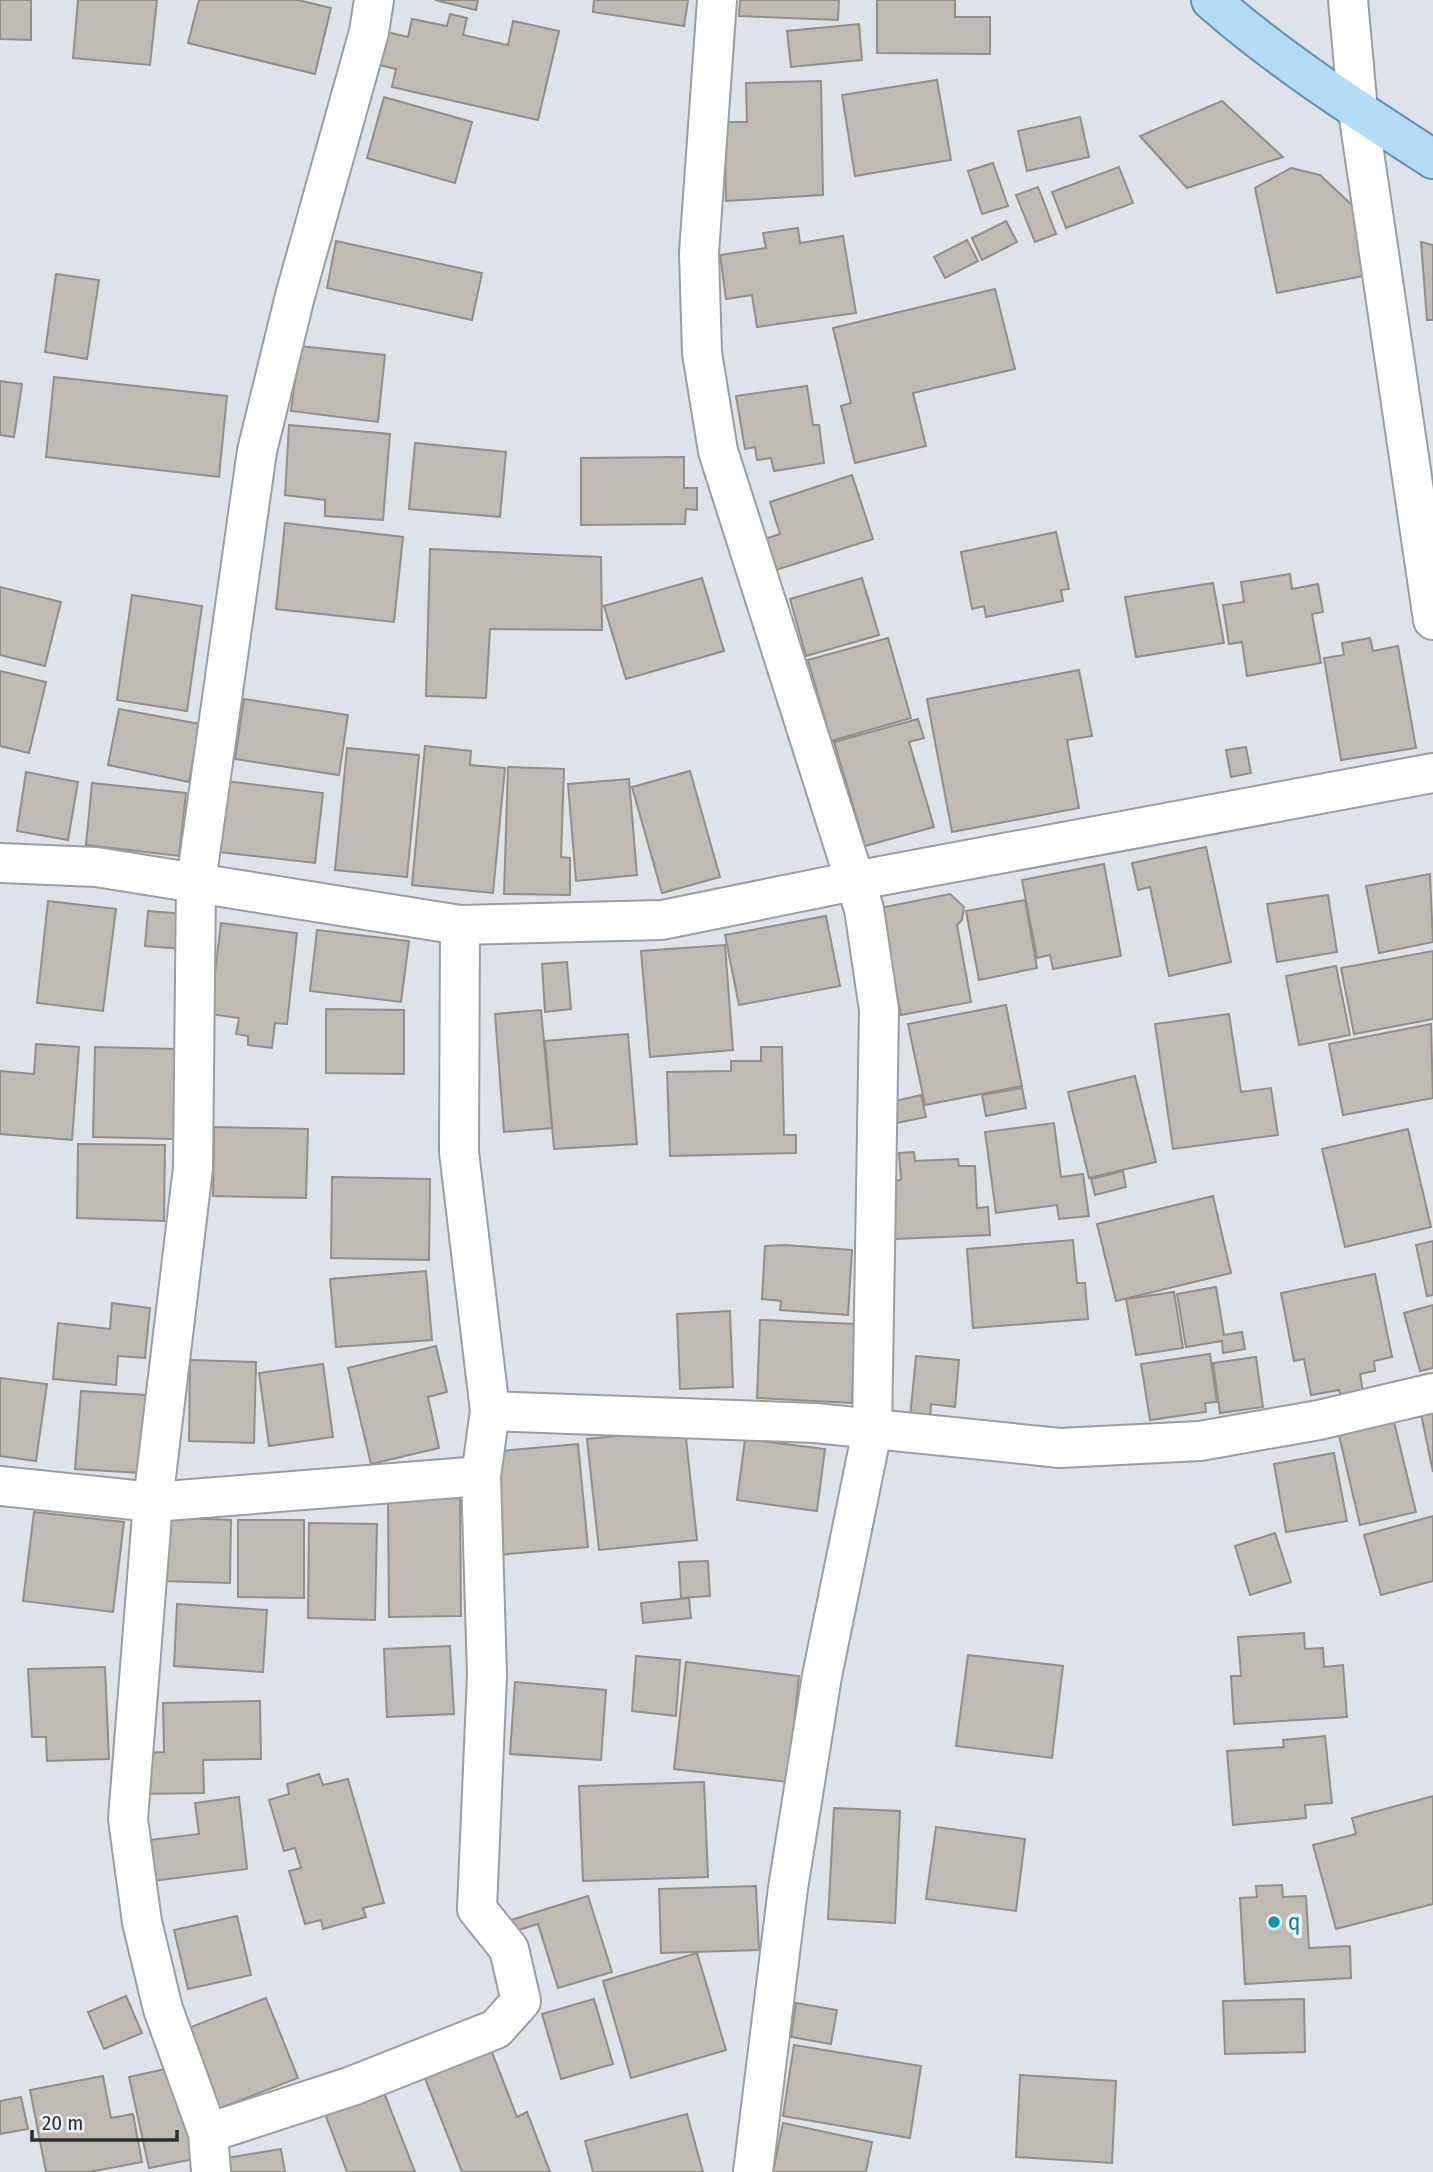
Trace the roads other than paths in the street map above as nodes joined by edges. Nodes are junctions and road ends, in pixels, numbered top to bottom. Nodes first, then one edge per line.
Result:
1 (374, 0) edge
2 (717, 0) edge
3 (1211, 0) edge
4 (1348, 0) edge
5 (1358, 111) junction
6 (1433, 159) edge
7 (1433, 620) edge
8 (1433, 773) edge
9 (0, 863) edge
10 (854, 881) junction
11 (196, 882) junction
12 (460, 925) junction
13 (1433, 1393) edge
14 (490, 1411) junction
15 (872, 1431) junction
16 (481, 1476) junction
17 (0, 1486) edge
18 (153, 1502) junction
19 (208, 2133) junction
20 (211, 2172) edge
21 (753, 2172) edge

1 - 11 street
2 - 10 street
3 - 5 main road
4 - 5 street
5 - 6 main road
5 - 7 street
8 - 10 street
9 - 11 street
10 - 12 street
10 - 15 street
11 - 12 street
11 - 18 street
12 - 14 street
13 - 15 street
14 - 15 street
14 - 16 street
15 - 21 street
16 - 18 street
16 - 19 street
17 - 18 street
18 - 19 street
19 - 20 street

